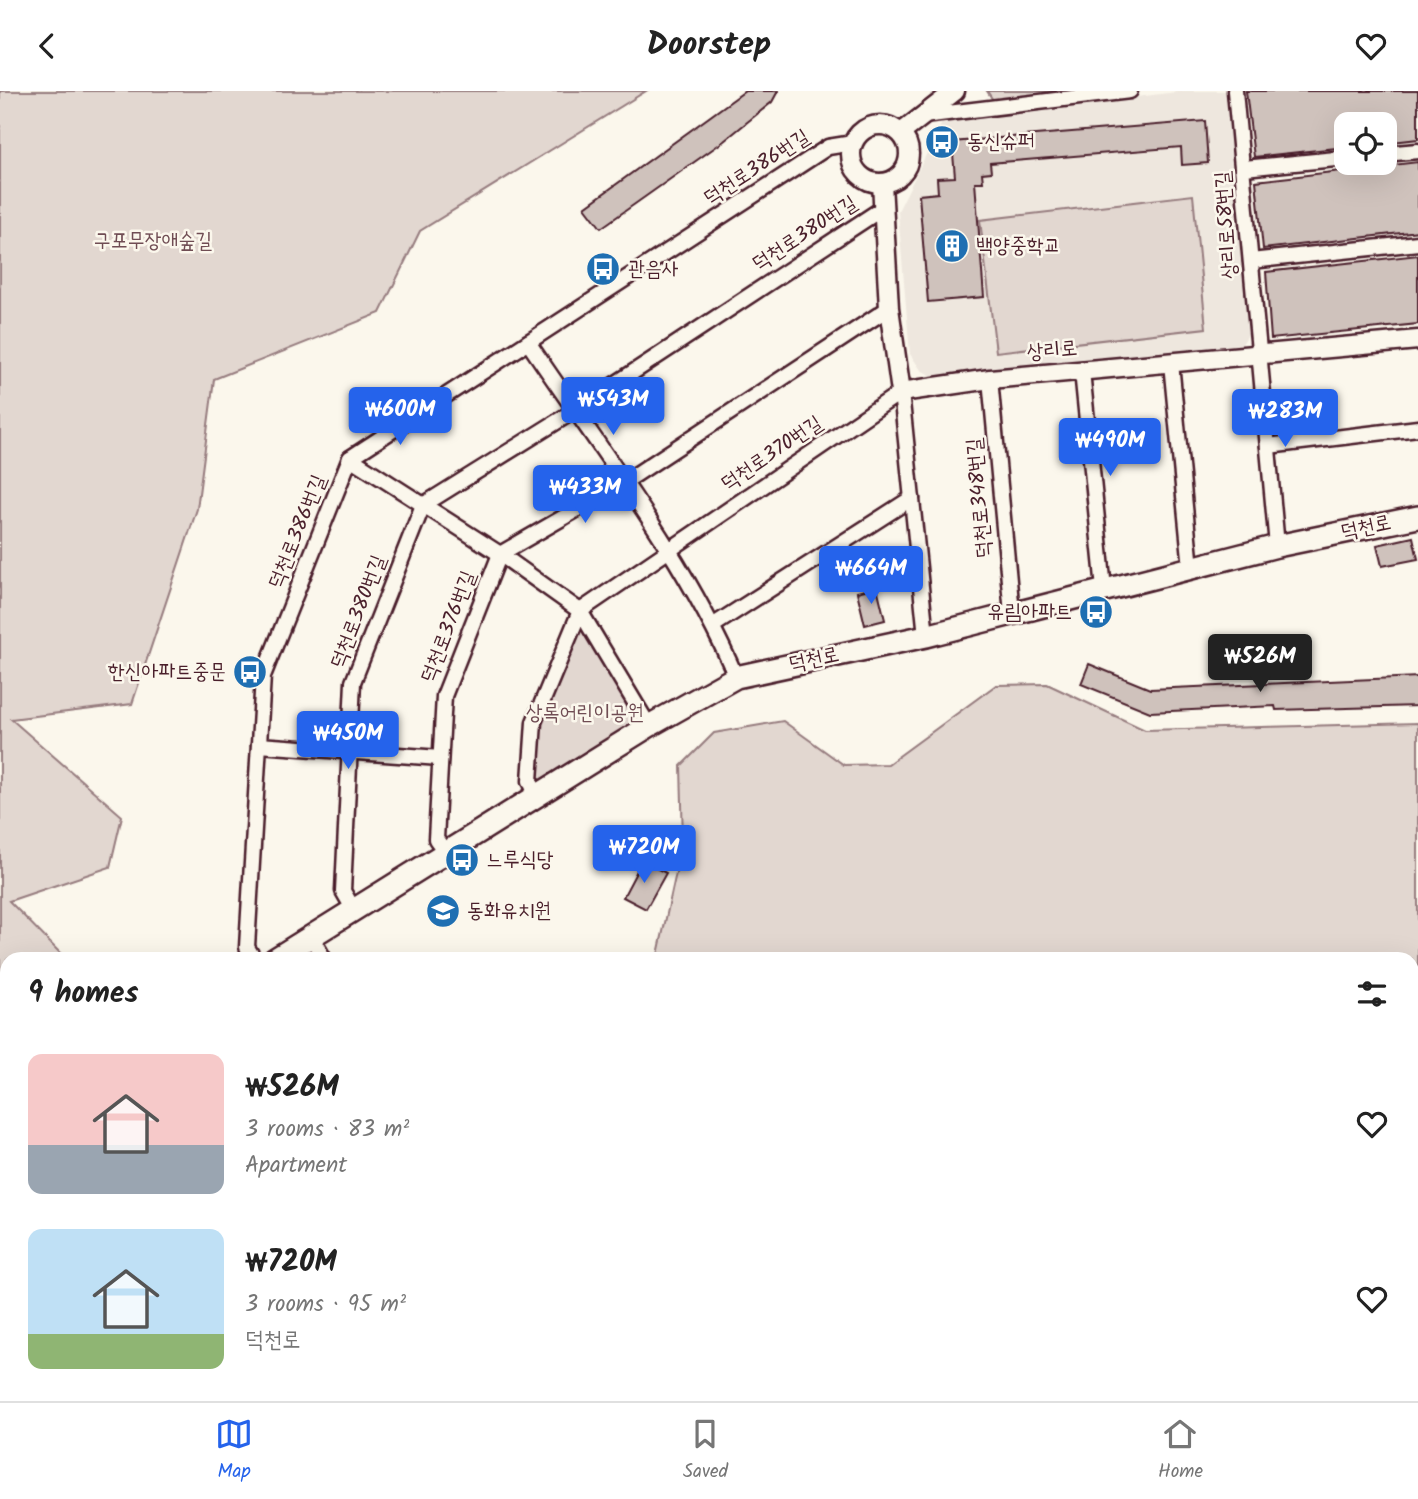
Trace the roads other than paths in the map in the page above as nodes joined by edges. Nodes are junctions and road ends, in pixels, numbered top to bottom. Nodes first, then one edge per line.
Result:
1 (955, 91) edge
2 (1130, 91) edge
3 (1235, 91) edge
4 (923, 115) junction
5 (901, 133) junction
6 (853, 143) junction
7 (1418, 151) edge
8 (1397, 153) edge
9 (1334, 159) edge
10 (1244, 168) junction
11 (882, 183) junction
12 (883, 208) junction
13 (1418, 243) edge
14 (1251, 261) junction
15 (890, 308) junction
16 (1418, 340) edge
17 (528, 342) junction
18 (1258, 356) junction
19 (1171, 363) junction
20 (1082, 371) junction
21 (990, 379) junction
22 (901, 392) junction
23 (574, 411) junction
24 (1418, 428) edge
25 (1268, 446) junction
26 (350, 458) junction
27 (623, 483) junction
28 (912, 498) junction
29 (423, 505) junction
30 (1418, 517) edge
31 (1277, 546) junction
32 (667, 549) junction
33 (500, 554) junction
34 (1191, 568) junction
35 (1104, 589) junction
36 (580, 611) junction
37 (1013, 614) junction
38 (714, 625) junction
39 (926, 636) junction
40 (736, 677) junction
41 (649, 726) junction
42 (259, 745) junction
43 (352, 754) junction
44 (440, 758) junction
45 (537, 797) junction
46 (447, 854) junction
47 (355, 912) junction
48 (312, 938) junction
49 (250, 952) edge
50 (287, 952) edge
51 (320, 952) edge

1 - 4 street
2 - 4 street
3 - 10 street, 상리로58번길
4 - 5 street
5 - 6 street
5 - 11 street
6 - 11 street
6 - 17 street, 덕천로386번길
7 - 8 street
9 - 10 street
10 - 14 street, 상리로58번길
11 - 12 street
12 - 15 street
12 - 23 street, 덕천로380번길
13 - 14 street
14 - 18 street, 상리로58번길
15 - 22 street
15 - 27 street, 덕천로376번길
16 - 18 street, 상리로
17 - 23 street
17 - 26 street, 덕천로386번길
18 - 19 street, 상리로
18 - 25 street, 상리로58번길
19 - 20 street, 상리로
19 - 34 street
20 - 21 street, 상리로
20 - 35 street
21 - 22 street, 상리로
21 - 37 street, 덕천로348번길
22 - 28 street
22 - 32 street, 덕천로370번길
23 - 27 street
23 - 29 street, 덕천로380번길
24 - 25 street
25 - 31 street, 상리로58번길
26 - 29 street
26 - 42 street, 덕천로386번길
27 - 32 street
27 - 33 street, 덕천로376번길
28 - 38 street
28 - 39 street
29 - 33 street
29 - 43 street, 덕천로380번길
30 - 31 main road, 덕천로
31 - 34 main road, 덕천로
32 - 36 street, 덕천로370번길
32 - 38 street
33 - 36 street
33 - 44 street, 덕천로376번길
34 - 35 main road, 덕천로
35 - 37 main road, 덕천로
36 - 41 street
36 - 45 street
37 - 39 main road, 덕천로
38 - 40 street
39 - 40 main road, 덕천로
40 - 41 main road, 덕천로
41 - 45 main road, 덕천로
42 - 43 street
42 - 49 street, 덕천로386번길
43 - 44 street
43 - 47 street, 덕천로380번길
44 - 46 street, 덕천로376번길
45 - 46 main road, 덕천로
46 - 47 main road, 덕천로
47 - 48 main road, 덕천로
48 - 50 main road, 덕천로
48 - 51 street

